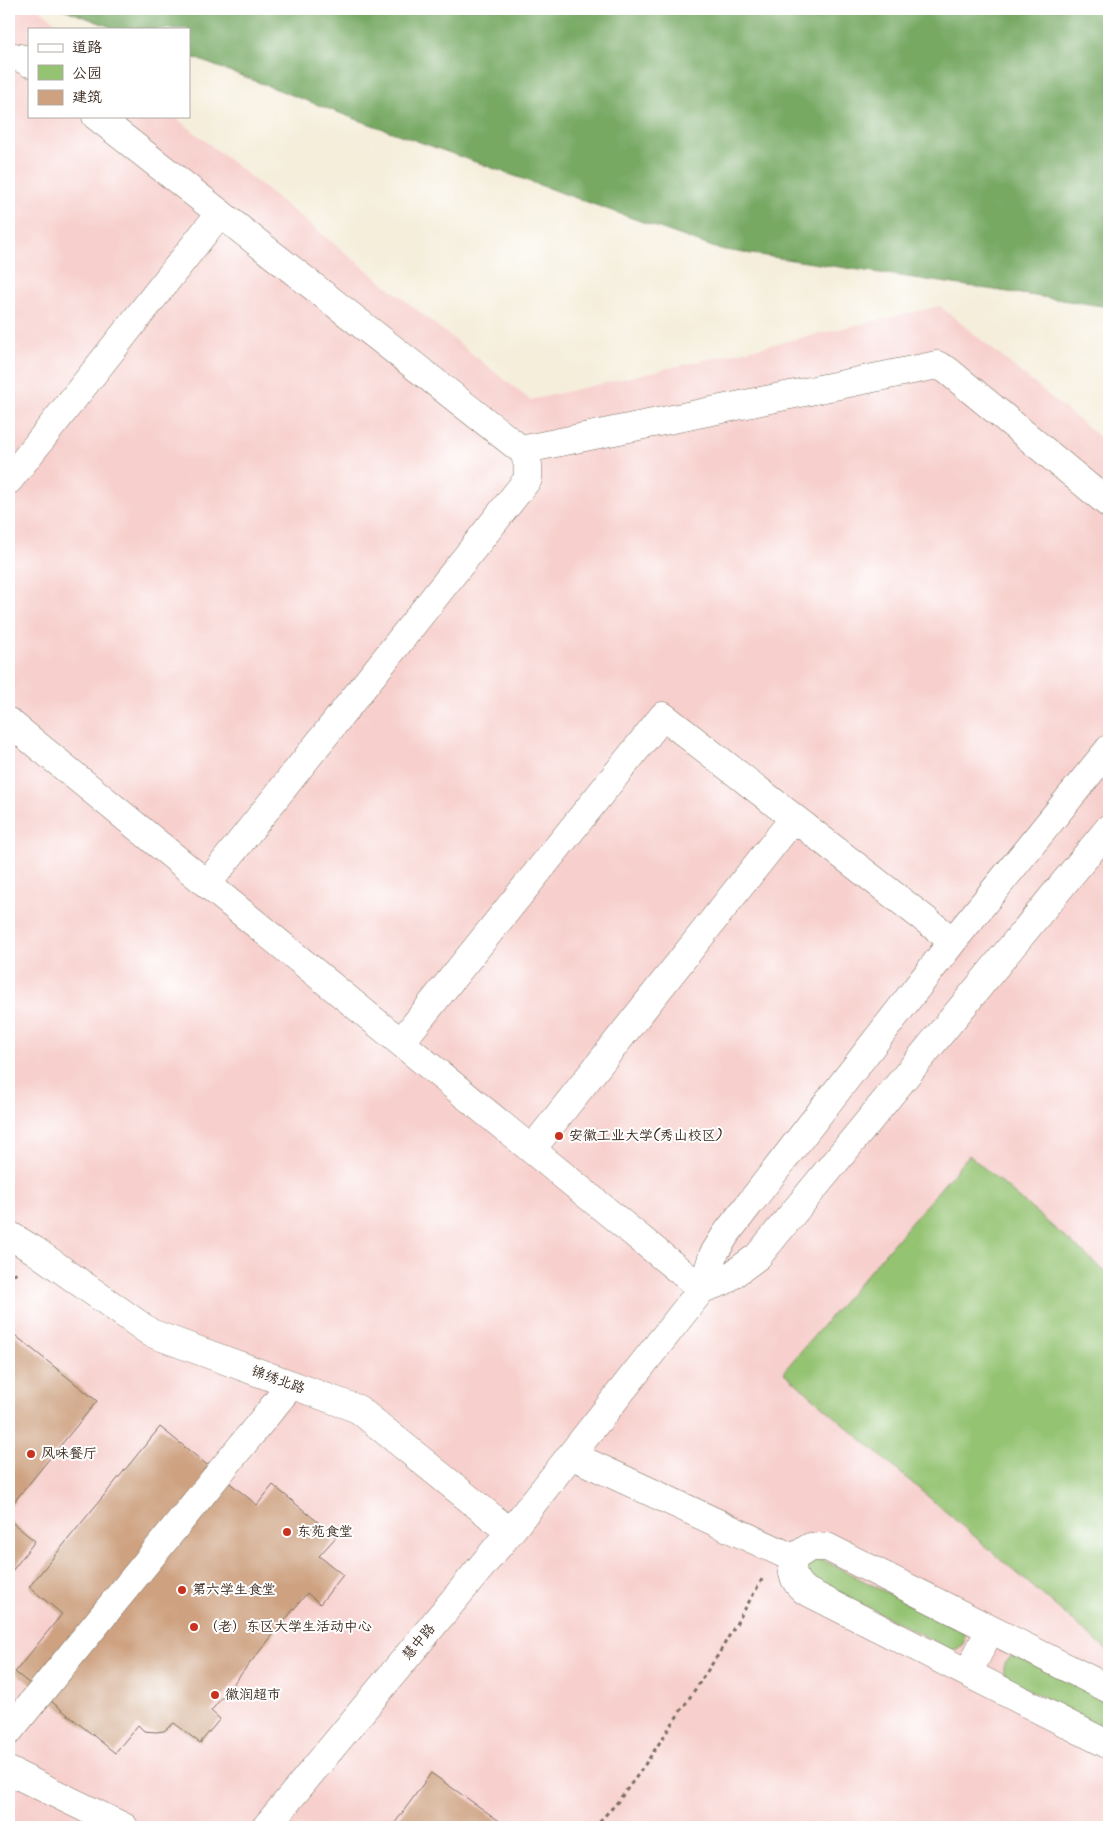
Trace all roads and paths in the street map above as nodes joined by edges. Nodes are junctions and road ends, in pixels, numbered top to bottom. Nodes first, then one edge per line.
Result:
1 (9, 56) edge
2 (28, 62) edge
3 (99, 118) edge
4 (220, 214) junction
5 (523, 450) junction
6 (9, 480) edge
7 (1109, 504) edge
8 (9, 722) edge
9 (1109, 749) edge
10 (794, 818) junction
11 (1109, 828) edge
12 (207, 884) junction
13 (953, 941) junction
14 (400, 1042) junction
15 (532, 1149) junction
16 (9, 1235) edge
17 (702, 1289) junction
18 (291, 1385) junction
19 (571, 1456) junction
20 (510, 1532) junction
21 (786, 1555) junction
22 (990, 1630) junction
23 (968, 1673) junction
24 (1109, 1689) edge
25 (9, 1730) edge
26 (1109, 1745) edge
27 (9, 1771) edge
28 (124, 1827) edge
29 (266, 1827) edge
30 (594, 1827) edge

1 - 2 street
3 - 4 street
4 - 5 street
4 - 6 street
5 - 7 street
5 - 12 street
8 - 12 street
9 - 13 street
10 - 13 street
10 - 14 street
10 - 15 street
11 - 17 street
12 - 14 street
13 - 17 street
14 - 15 street
15 - 17 street
16 - 18 street, 锦绣北路
17 - 19 street, 慧中路
18 - 20 street, 锦绣北路
18 - 25 street
19 - 20 street, 慧中路
19 - 21 street
20 - 29 street, 慧中路
21 - 22 street
21 - 23 street
21 - 30 path
22 - 23 street
22 - 24 street
23 - 26 street
27 - 28 street

